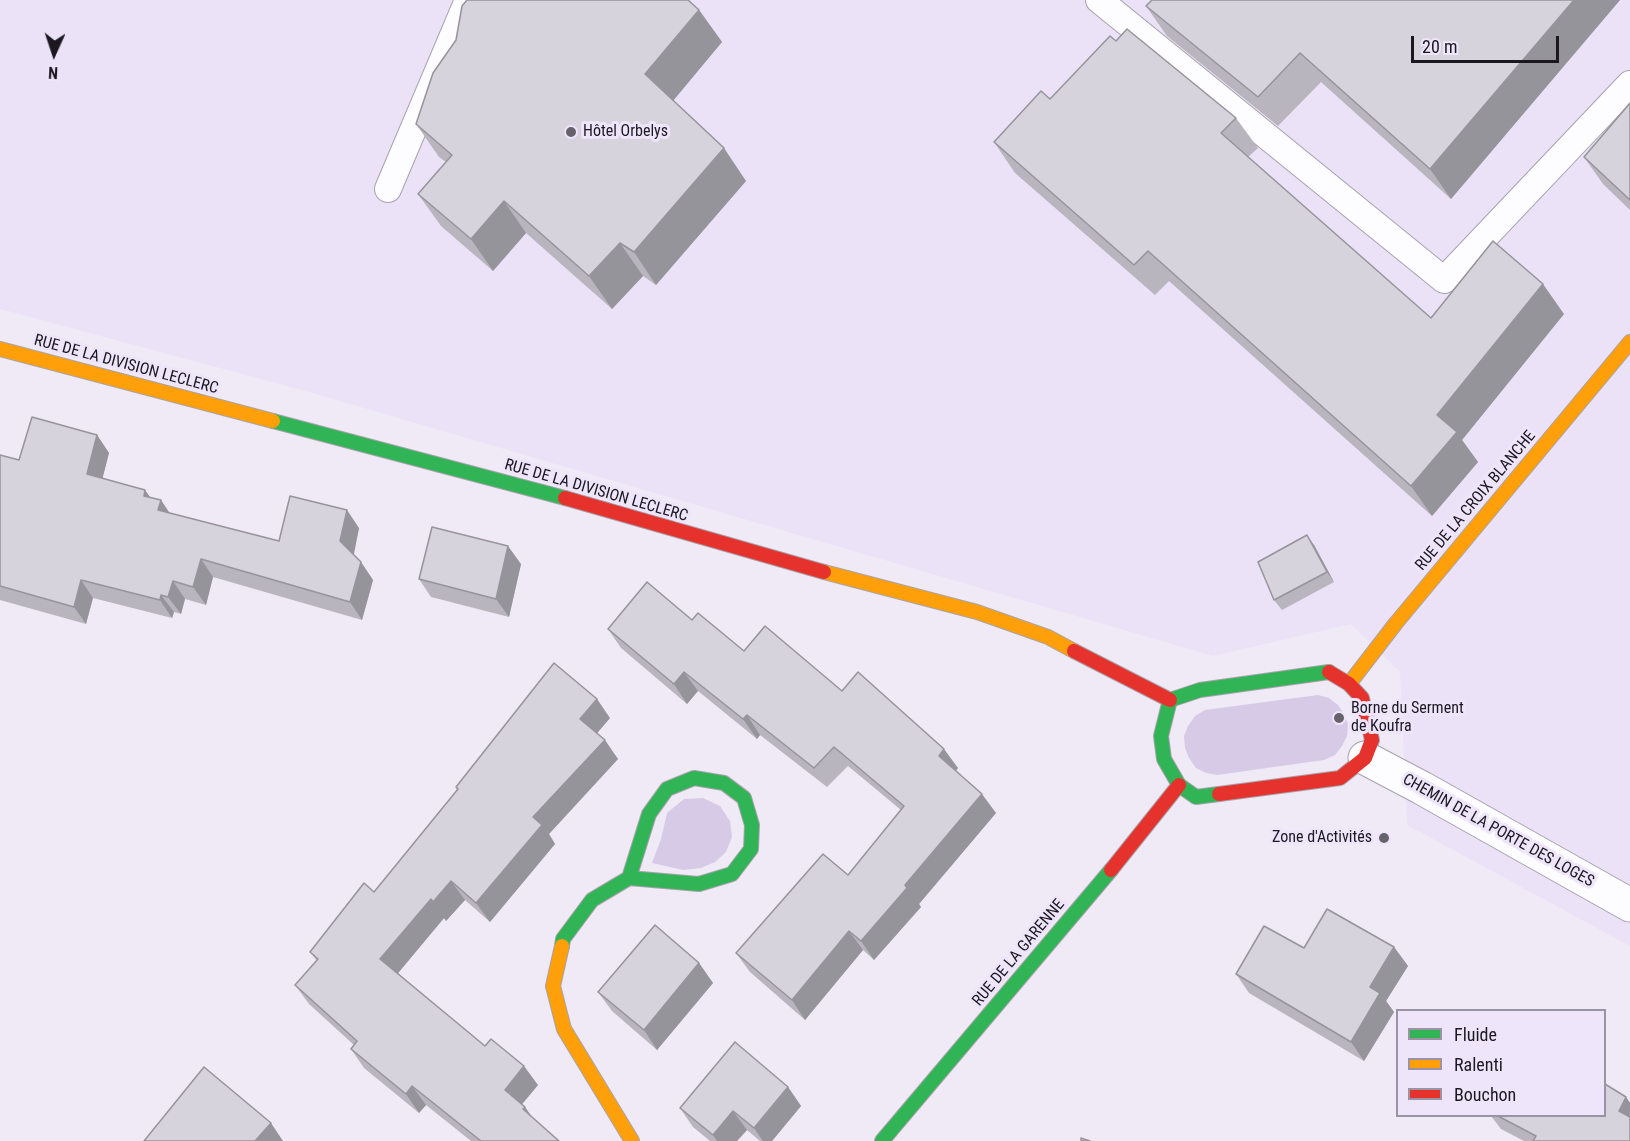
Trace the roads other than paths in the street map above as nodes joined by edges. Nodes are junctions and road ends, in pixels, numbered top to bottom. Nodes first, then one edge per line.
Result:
1 (468, 0) edge
2 (1099, 0) edge
3 (1630, 84) edge
4 (388, 189) dead end
5 (1630, 342) edge
6 (0, 349) edge
7 (1349, 684) junction
8 (1170, 700) junction
9 (1365, 758) junction
10 (1179, 785) junction
11 (629, 878) junction
12 (1630, 905) edge
13 (632, 1141) edge
14 (882, 1141) edge

1 - 4 lane
2 - 3 lane
5 - 7 street, RUE DE LA CROIX BLANCHE
6 - 8 street, RUE DE LA DIVISION LECLERC
7 - 8 street
7 - 9 street
8 - 10 street
9 - 10 street
9 - 12 street, CHEMIN DE LA PORTE DES LOGES
10 - 14 street, RUE DE LA GARENNE
11 - 11 street
11 - 13 street

